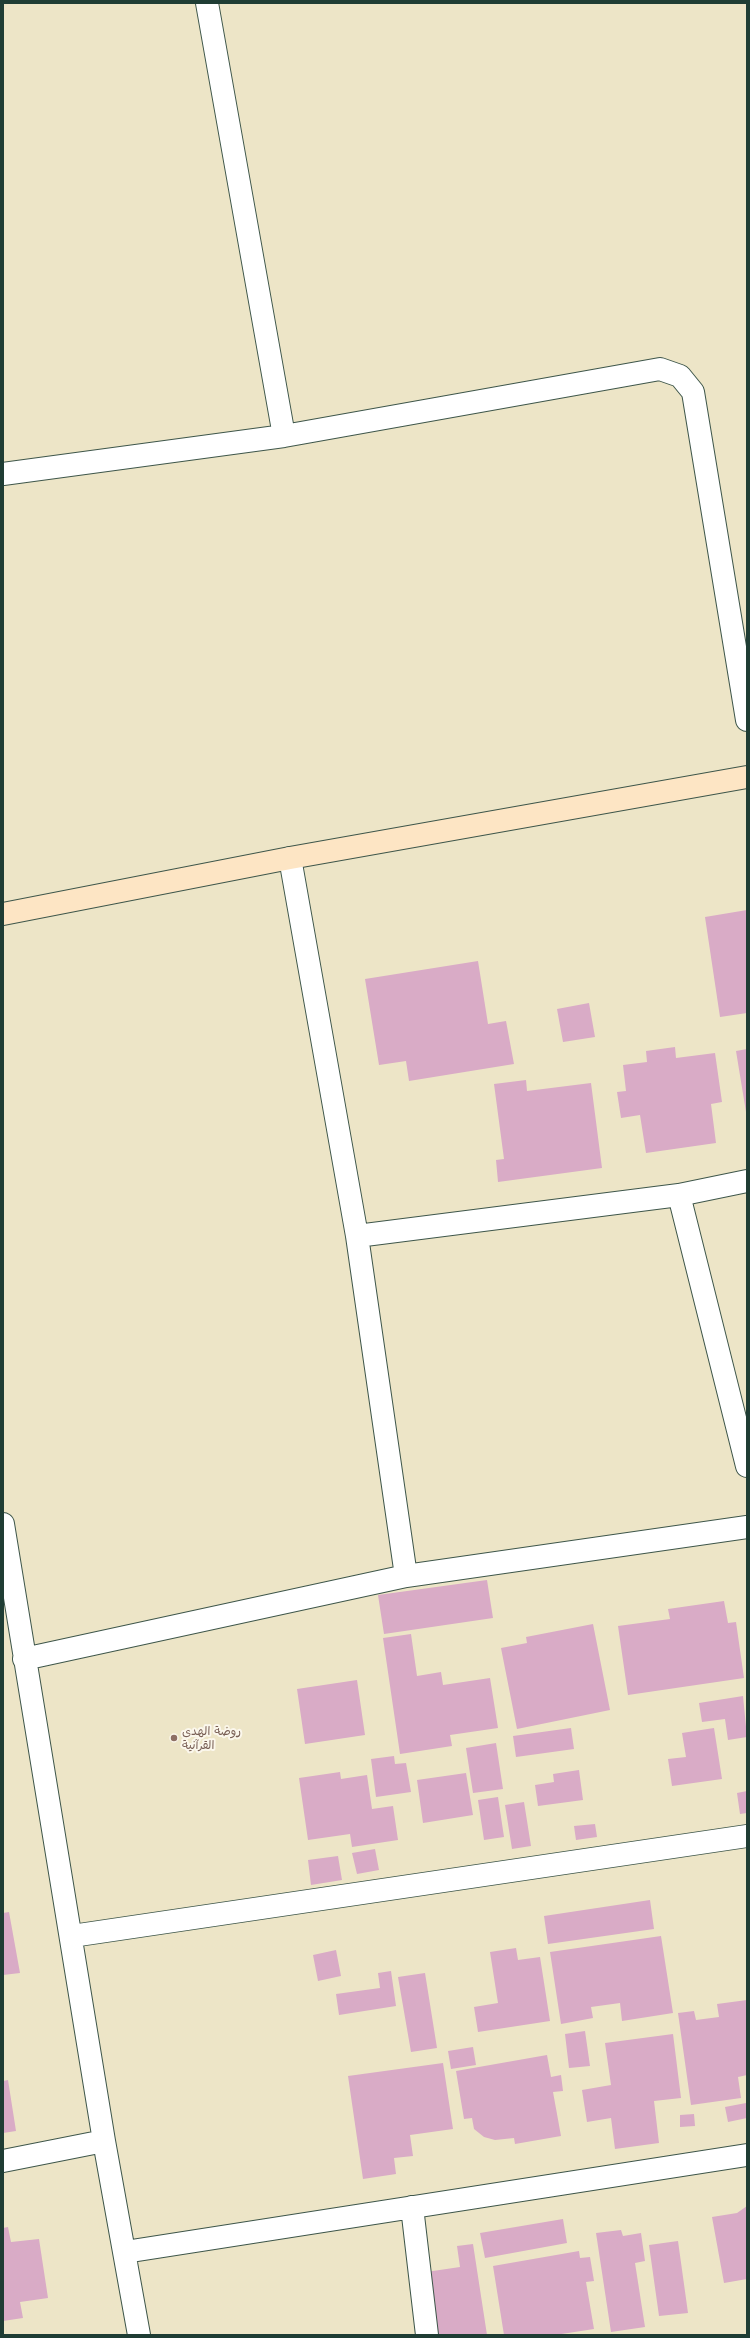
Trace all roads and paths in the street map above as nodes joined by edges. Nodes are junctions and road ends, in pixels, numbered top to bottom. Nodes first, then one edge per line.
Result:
1 (206, 3) edge
2 (284, 436) junction
3 (3, 474) edge
4 (747, 720) edge
5 (747, 777) edge
6 (290, 858) junction
7 (3, 914) edge
8 (747, 1182) edge
9 (679, 1195) junction
10 (357, 1236) junction
11 (747, 1466) edge
12 (3, 1524) edge
13 (747, 1527) edge
14 (406, 1576) junction
15 (8, 1585) edge
16 (24, 1659) junction
17 (747, 1836) edge
18 (72, 1936) junction
19 (104, 2141) junction
20 (747, 2155) edge
21 (3, 2161) edge
22 (412, 2207) junction
23 (125, 2252) junction
24 (139, 2335) edge
25 (427, 2335) edge

1 - 2 street
2 - 3 street
2 - 4 street
5 - 6 street
6 - 7 street
6 - 10 street
8 - 9 street
9 - 10 street
9 - 11 street
10 - 14 street
12 - 15 street
13 - 14 street
14 - 16 street
15 - 16 street
16 - 18 street
17 - 18 street
18 - 19 street
19 - 21 street
19 - 23 street
20 - 22 street
22 - 23 street
22 - 25 street
23 - 24 street

